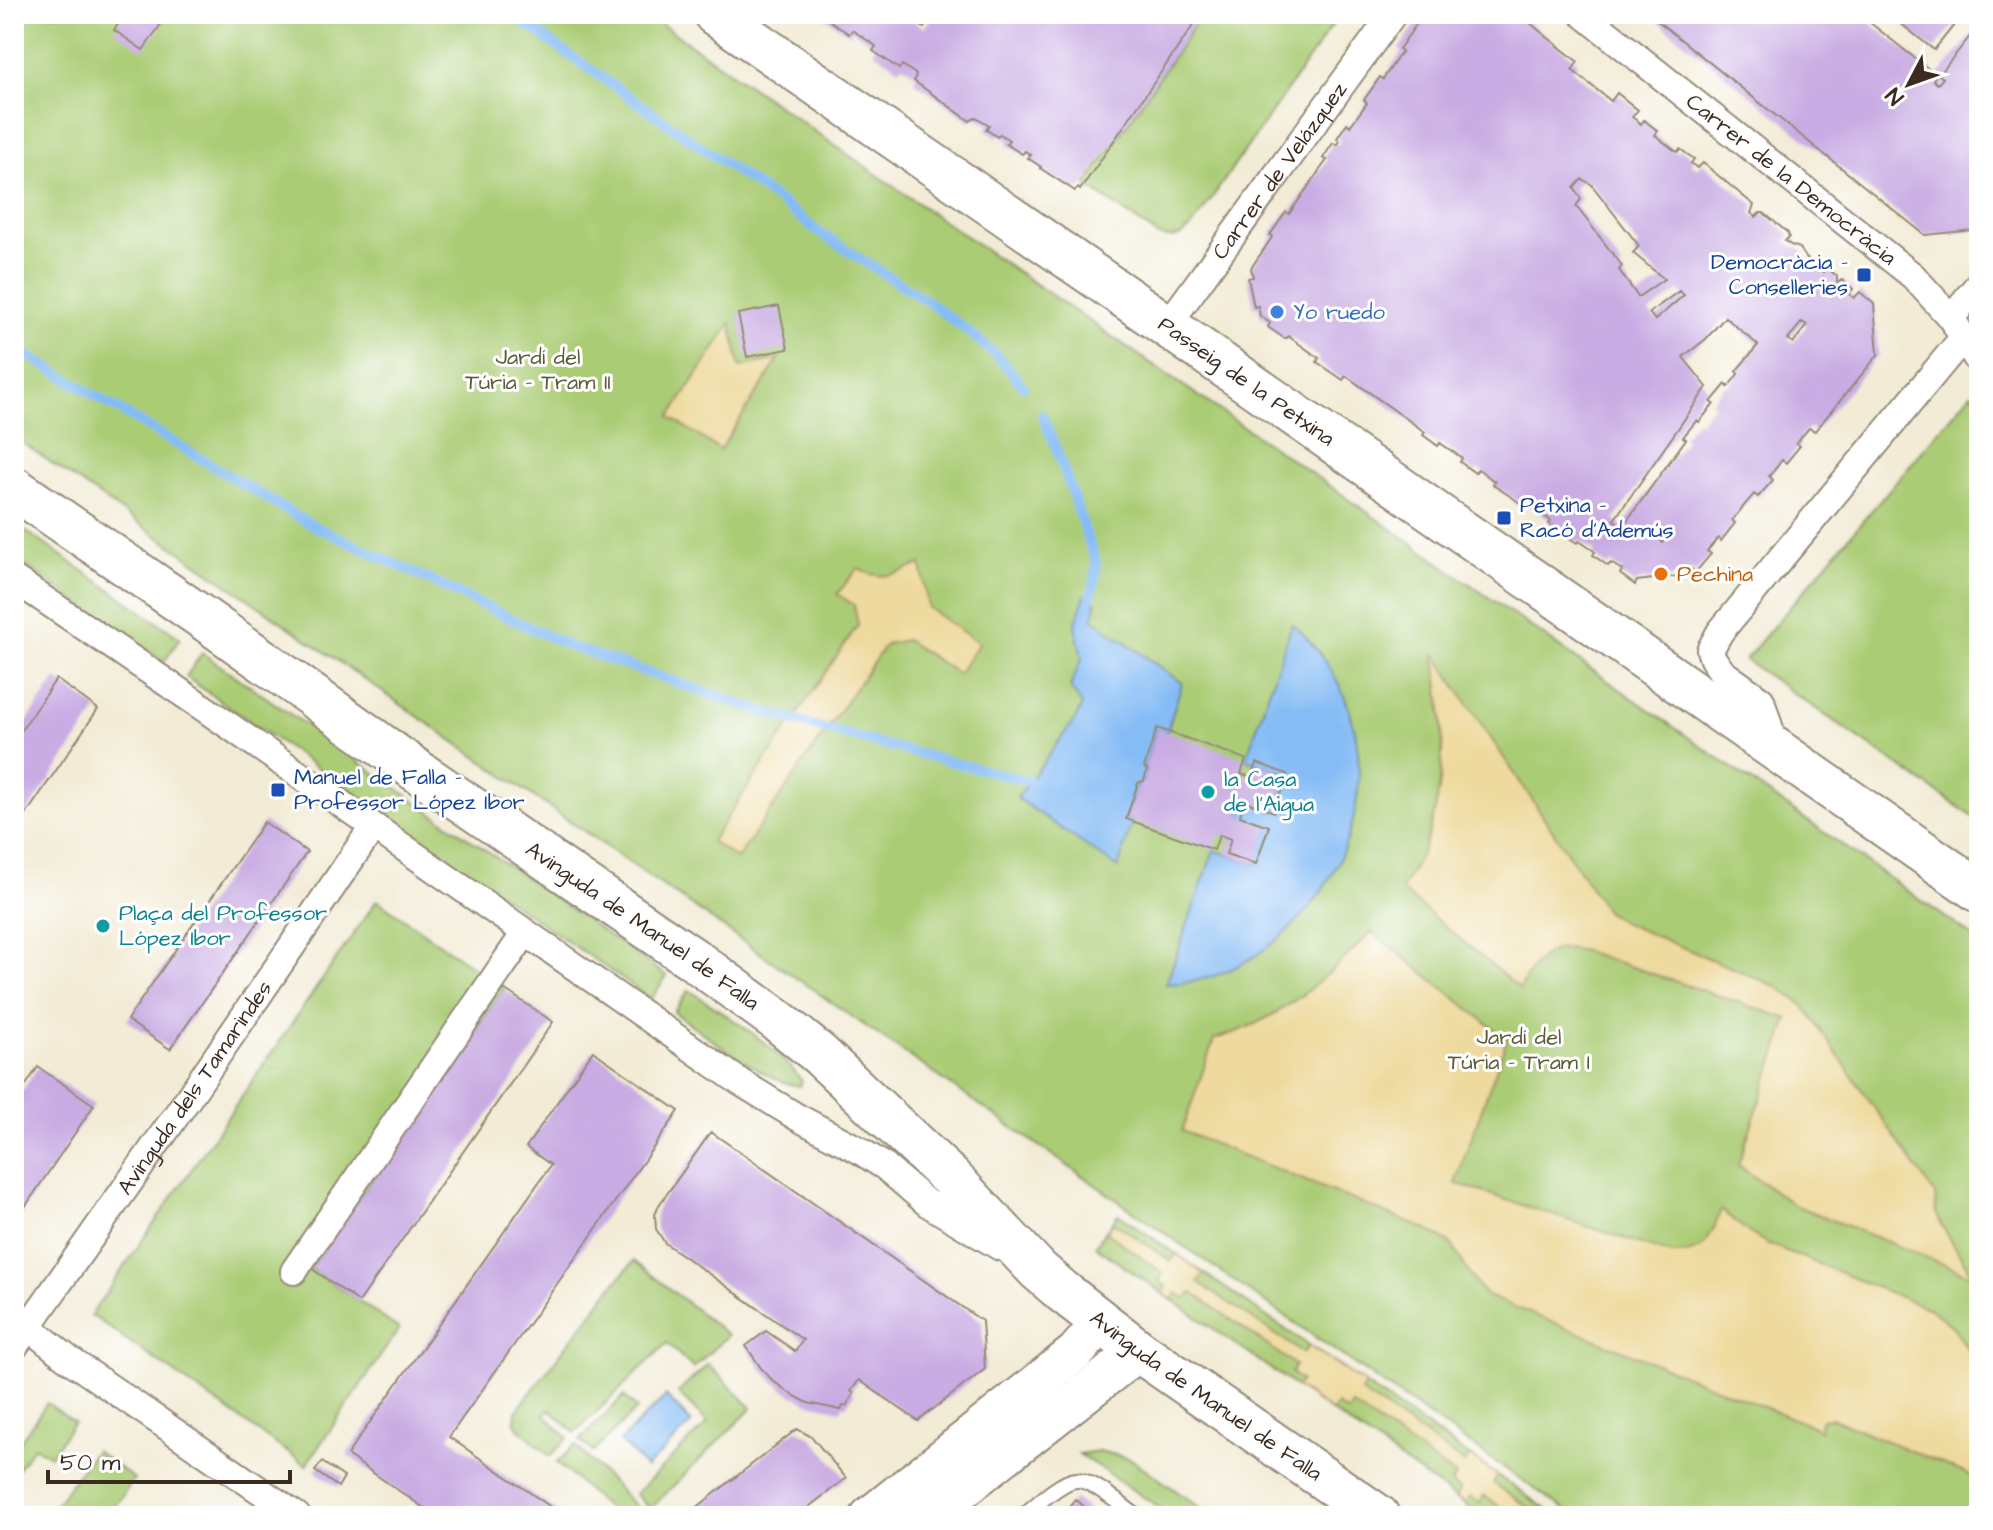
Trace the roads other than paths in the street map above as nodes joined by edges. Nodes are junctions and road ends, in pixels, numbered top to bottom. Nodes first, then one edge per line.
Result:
1 (715, 14) edge
2 (1393, 14) edge
3 (1583, 14) edge
4 (1979, 284) edge
5 (1167, 326) junction
6 (1957, 328) junction
7 (1979, 362) edge
8 (14, 488) edge
9 (14, 579) edge
10 (1776, 749) junction
11 (373, 827) junction
12 (1979, 891) edge
13 (525, 933) junction
14 (1038, 1270) junction
15 (294, 1271) dead end
16 (1101, 1323) junction
17 (19, 1329) edge
18 (1139, 1351) junction
19 (297, 1516) edge
20 (870, 1516) edge
21 (928, 1516) edge
22 (1023, 1516) edge
23 (1136, 1516) edge
24 (1378, 1516) edge

1 - 5 main road, Passeig de la Petxina
2 - 5 street, Carrer de Velázquez
3 - 6 street, Carrer de la Democràcia
4 - 6 street
5 - 10 main road, Passeig de la Petxina
6 - 7 street, Carrer de la Democràcia
6 - 10 street
8 - 14 main road, Avinguda de Manuel de Falla
9 - 11 street, Avinguda de Manuel de Falla
10 - 12 main road, Passeig de la Petxina
11 - 13 street, Avinguda de Manuel de Falla
11 - 17 street, Avinguda dels Tamarindes
13 - 14 street, Avinguda de Manuel de Falla
13 - 15 street
14 - 16 main road, Avinguda de Manuel de Falla
16 - 18 main road, Avinguda de Manuel de Falla
16 - 20 street
17 - 19 street
18 - 21 street
18 - 24 main road, Avinguda de Manuel de Falla
22 - 23 lane

